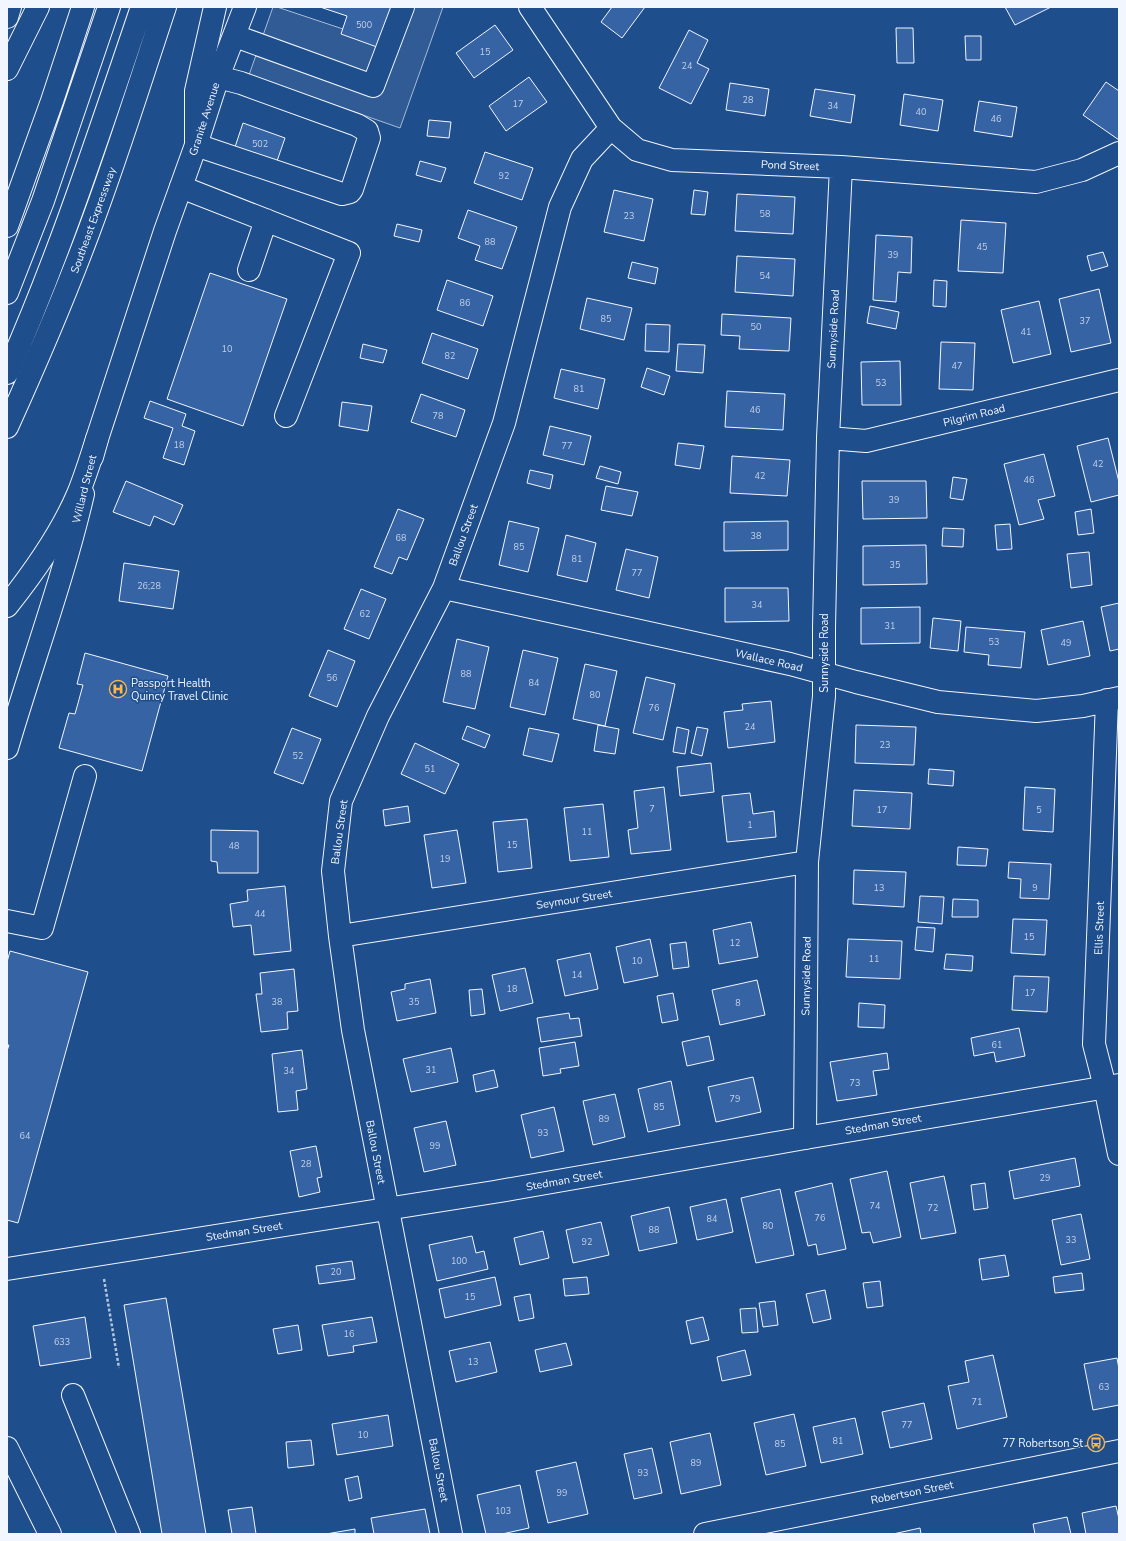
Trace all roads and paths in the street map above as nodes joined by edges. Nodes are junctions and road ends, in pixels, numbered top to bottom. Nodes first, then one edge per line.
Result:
1 (10, 7) edge
2 (38, 7) edge
3 (83, 7) edge
4 (109, 7) edge
5 (142, 7) edge
6 (165, 7) edge
7 (215, 7) edge
8 (245, 7) edge
9 (403, 7) edge
10 (530, 7) edge
11 (7, 17) edge
12 (235, 36) junction
13 (7, 69) edge
14 (218, 77) junction
15 (611, 128) junction
16 (196, 145) junction
17 (1119, 153) edge
18 (841, 167) junction
19 (181, 187) junction
20 (266, 220) junction
21 (7, 226) edge
22 (165, 231) joint
23 (249, 270) dead end
24 (7, 293) edge
25 (7, 373) edge
26 (1119, 380) edge
27 (286, 416) dead end
28 (7, 427) edge
29 (828, 438) junction
30 (97, 439) junction
31 (444, 588) junction
32 (7, 606) edge
33 (825, 674) junction
34 (1113, 699) edge
35 (7, 748) edge
36 (85, 776) dead end
37 (807, 862) junction
38 (7, 921) edge
39 (340, 936) junction
40 (1112, 1086) edge
41 (805, 1138) junction
42 (1119, 1154) edge
43 (387, 1208) junction
44 (7, 1269) edge
45 (104, 1277) dead end
46 (119, 1368) dead end
47 (73, 1395) dead end
48 (7, 1448) edge
49 (1119, 1451) edge
50 (50, 1534) edge
51 (129, 1534) edge
52 (451, 1534) edge
53 (705, 1534) edge

1 - 11 main road
2 - 13 main road
3 - 21 main road
4 - 24 main road
5 - 25 main road
6 - 28 main road, Southeast Expressway
7 - 16 main road
8 - 12 main road, Granite Avenue
9 - 12 main road
10 - 15 main road, Pond Street
12 - 14 main road, Granite Avenue
14 - 16 main road, Granite Avenue
14 - 16 main road
15 - 18 main road, Pond Street
15 - 31 main road, Ballou Street
16 - 19 main road, Granite Avenue
17 - 18 main road, Pond Street
18 - 29 main road, Sunnyside Road
19 - 20 main road
19 - 22 main road, Granite Avenue
20 - 23 main road
20 - 27 main road
22 - 30 main road, Willard Street
26 - 29 main road, Pilgrim Road
29 - 33 main road, Sunnyside Road
30 - 32 main road
30 - 35 main road, Willard Street
31 - 33 main road, Wallace Road
31 - 39 main road, Ballou Street
33 - 34 main road, Wallace Road
33 - 37 main road, Sunnyside Road
34 - 40 main road, Ellis Street
36 - 38 main road
37 - 39 main road, Seymour Street
37 - 41 main road, Sunnyside Road
39 - 43 main road, Ballou Street
40 - 41 main road, Stedman Street
40 - 42 main road, Ellis Street
41 - 43 main road, Stedman Street
43 - 44 main road, Stedman Street
43 - 52 main road, Ballou Street
45 - 46 path
47 - 51 main road
48 - 50 main road
49 - 53 main road, Robertson Street

